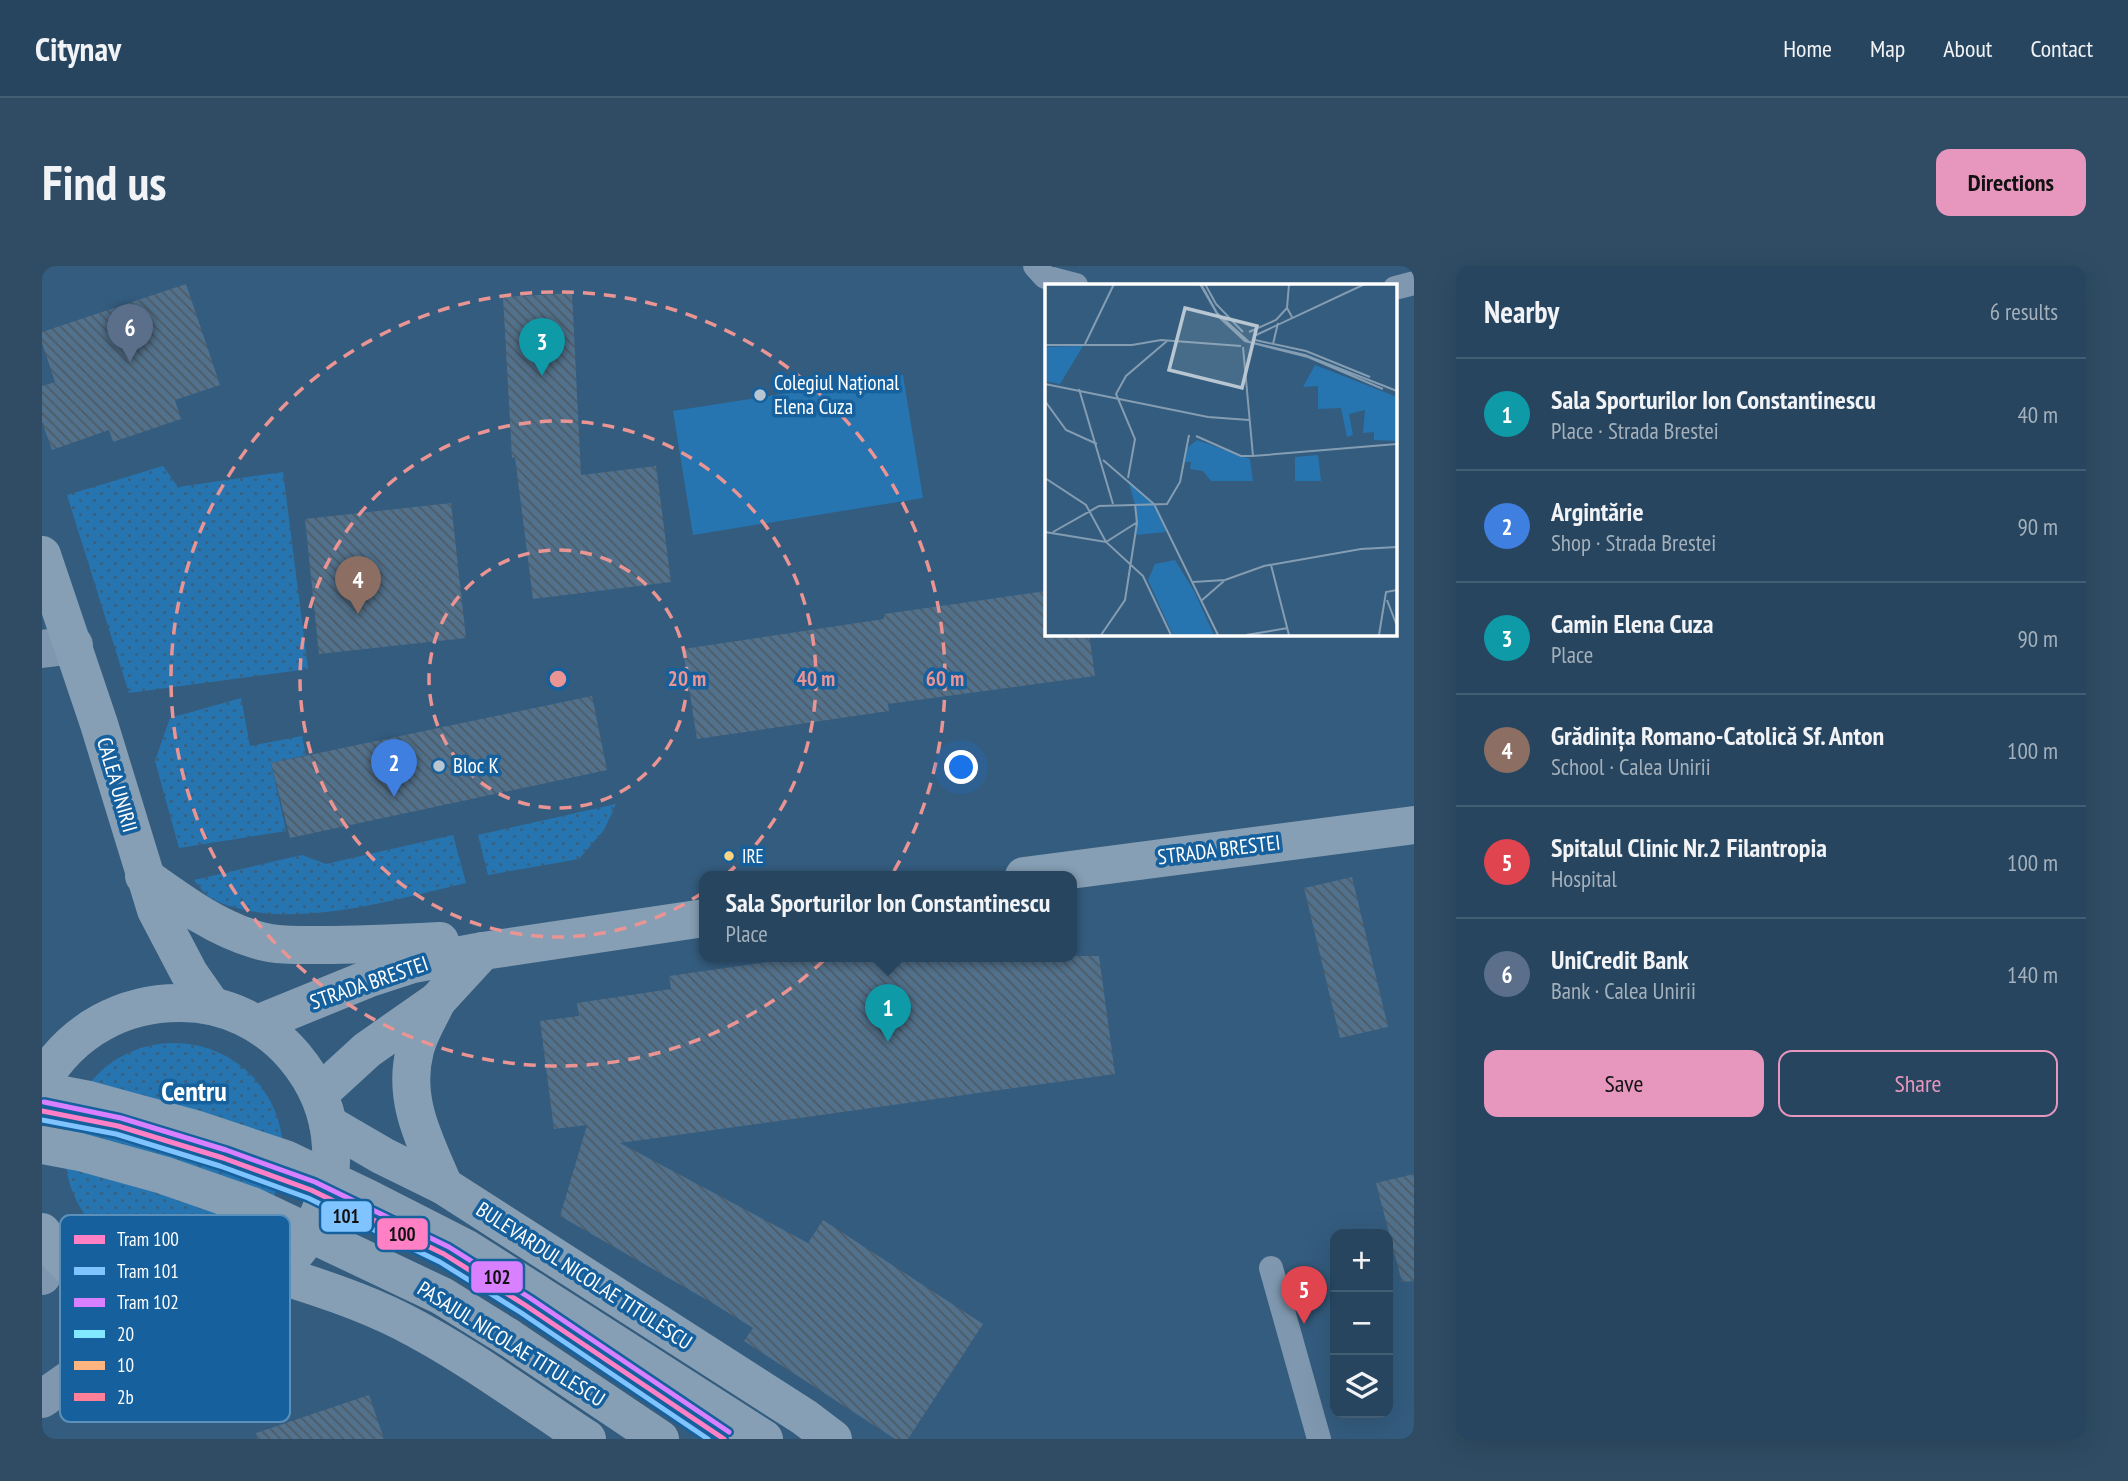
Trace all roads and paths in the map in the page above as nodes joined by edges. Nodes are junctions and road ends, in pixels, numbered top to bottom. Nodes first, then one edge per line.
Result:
1 (1035, 266) edge
2 (1414, 283) edge
3 (1072, 284) edge
4 (1396, 288) edge
5 (42, 555) edge
6 (58, 647) edge
7 (1414, 825) edge
8 (1062, 871) edge
9 (144, 876) junction
10 (699, 919) edge
11 (483, 951) junction
12 (437, 1000) junction
13 (212, 1006) junction
14 (257, 1024) junction
15 (49, 1061) edge
16 (42, 1091) edge
17 (324, 1109) junction
18 (42, 1146) edge
19 (444, 1186) junction
20 (271, 1215) edge
21 (290, 1224) edge
22 (290, 1258) edge
23 (1271, 1268) dead end
24 (290, 1278) edge
25 (60, 1386) edge
26 (42, 1399) edge
27 (587, 1439) edge
28 (660, 1439) edge
29 (764, 1439) edge
30 (833, 1439) edge
31 (1319, 1439) edge

1 - 3 lane
2 - 4 lane
5 - 6 main road, CALEA UNIRII
6 - 9 main road, CALEA UNIRII
7 - 8 main road, STRADA BRESTEI
9 - 11 main road
9 - 13 main road, CALEA UNIRII
10 - 11 main road, STRADA BRESTEI
11 - 12 main road, STRADA BRESTEI
11 - 14 main road, STRADA BRESTEI
12 - 17 main road, STRADA BRESTEI
12 - 19 main road
13 - 14 main road
13 - 15 main road
14 - 17 main road
16 - 29 main road, bridge
17 - 19 main road, BULEVARDUL NICOLAE TITULESCU
17 - 22 main road
18 - 20 main road, PASAJUL NICOLAE TITULESCU, bridge
19 - 30 main road, BULEVARDUL NICOLAE TITULESCU
21 - 28 main road, PASAJUL NICOLAE TITULESCU, bridge
23 - 31 lane
24 - 27 main road
25 - 26 street

